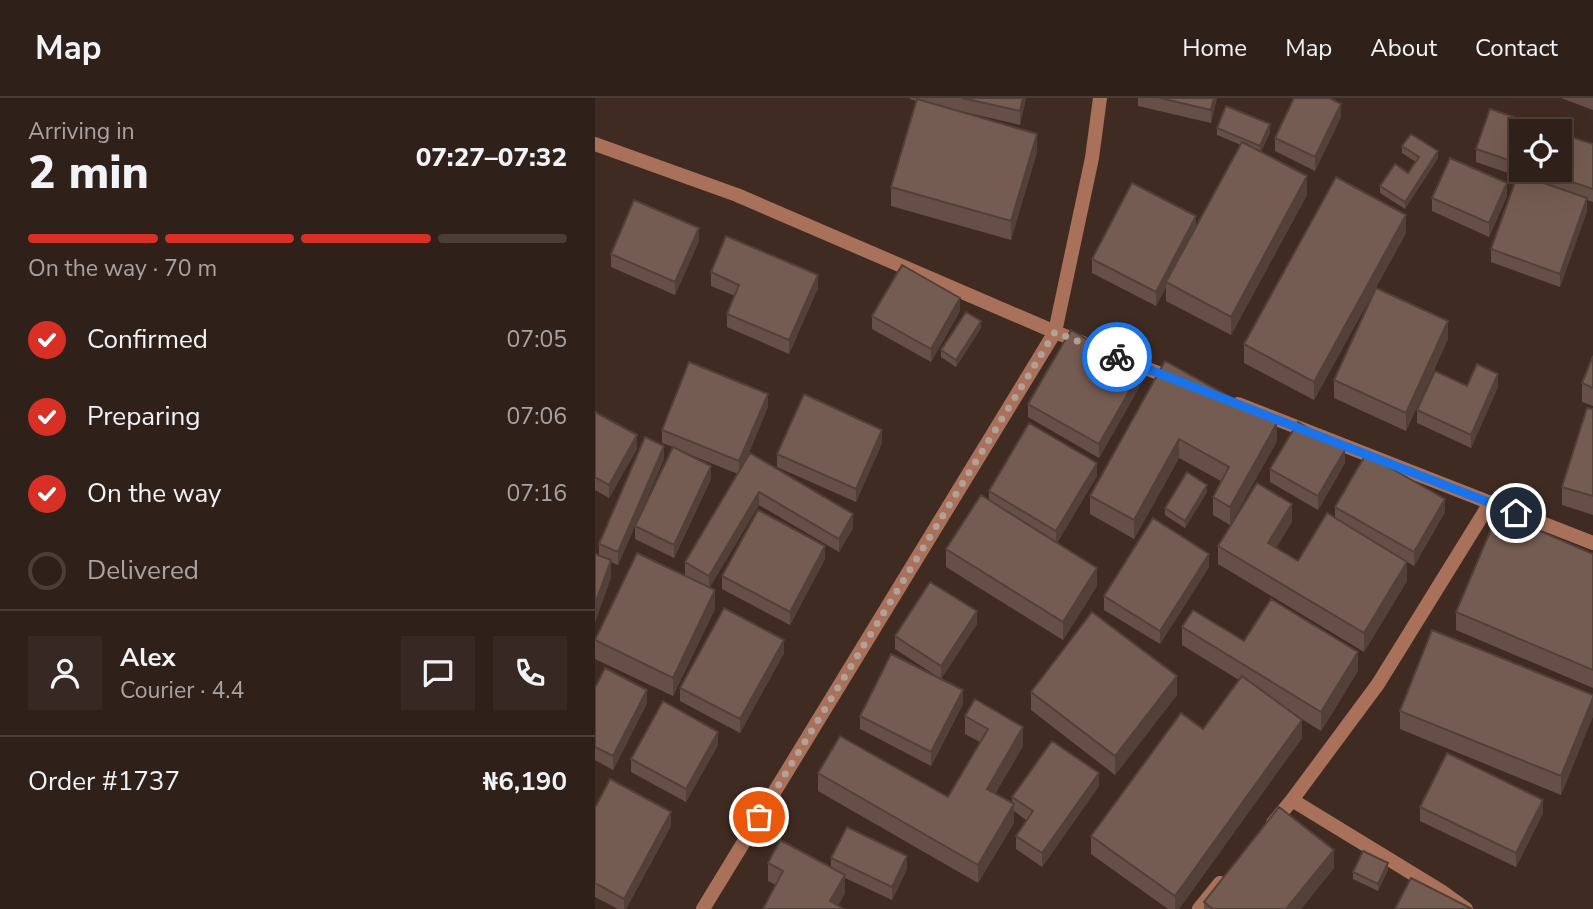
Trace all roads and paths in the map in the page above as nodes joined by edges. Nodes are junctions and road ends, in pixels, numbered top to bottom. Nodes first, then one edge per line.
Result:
1 (1100, 98) edge
2 (595, 144) edge
3 (1055, 332) junction
4 (1183, 383) edge
5 (1221, 398) edge
6 (1490, 503) junction
7 (1593, 543) edge
8 (1292, 800) junction
9 (1267, 830) edge
10 (1232, 869) edge
11 (702, 909) edge
12 (1199, 909) edge
13 (1466, 909) edge

1 - 3 street
2 - 3 street
3 - 4 street
3 - 11 street
5 - 6 street
6 - 7 street
6 - 8 street
8 - 9 street
8 - 13 street
10 - 12 street

